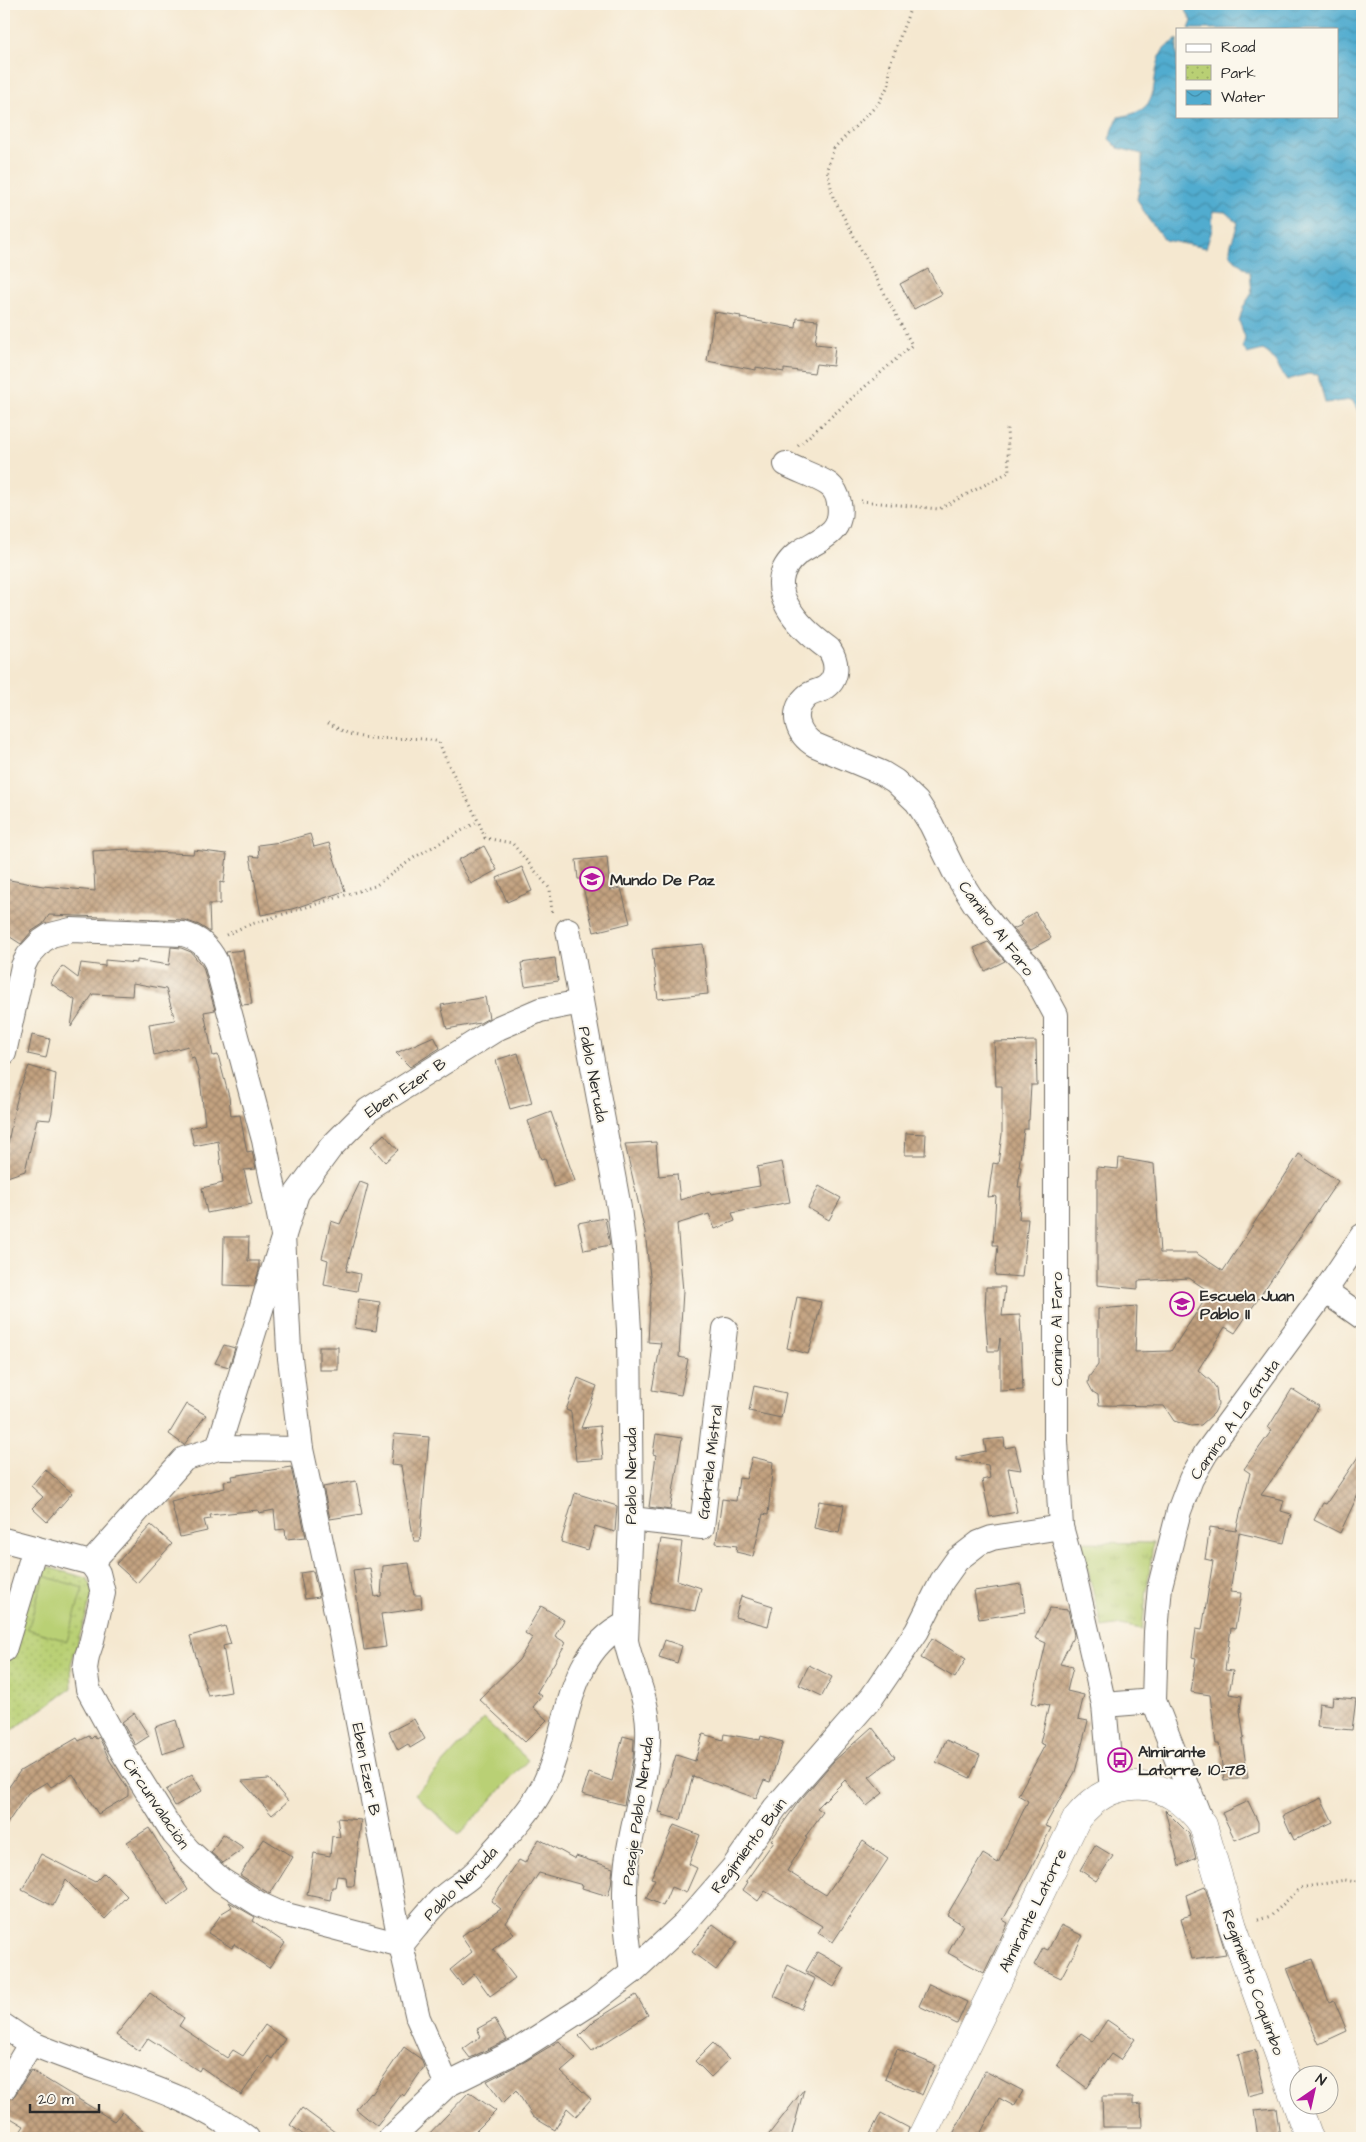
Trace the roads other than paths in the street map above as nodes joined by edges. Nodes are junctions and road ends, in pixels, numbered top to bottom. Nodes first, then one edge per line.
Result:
1 (786, 464) road end
2 (568, 930) road end
3 (581, 1002) junction
4 (4, 1053) edge
5 (283, 1235) junction
6 (1362, 1236) edge
7 (1325, 1291) junction
8 (1362, 1318) edge
9 (725, 1329) dead end
10 (218, 1448) junction
11 (301, 1450) junction
12 (631, 1519) junction
13 (1061, 1528) junction
14 (4, 1540) edge
15 (35, 1548) junction
16 (91, 1563) junction
17 (626, 1624) junction
18 (4, 1650) edge
19 (1154, 1701) junction
20 (1104, 1705) junction
21 (1112, 1790) junction
22 (1203, 1825) junction
23 (401, 1945) junction
24 (632, 1972) junction
25 (4, 2026) edge
26 (31, 2043) junction
27 (447, 2085) junction
28 (4, 2088) edge
29 (247, 2138) edge
30 (391, 2138) edge
31 (921, 2138) edge
32 (1309, 2138) edge

1 - 13 street, Camino Al Faro
2 - 3 street, Pablo Neruda
3 - 5 street, Eben Ezer B
3 - 12 street, Pablo Neruda
4 - 5 street, Eben Ezer B
5 - 10 street, Eben Ezer B
5 - 11 street, Eben Ezer B
6 - 7 street, Camino A La Gruta
7 - 8 street
7 - 19 street, Camino A La Gruta
9 - 12 street, Gabriela Mistral
10 - 11 street
10 - 16 street
11 - 23 street, Eben Ezer B
12 - 17 street, Pablo Neruda
13 - 20 street, Camino Al Faro
13 - 24 street, Regimiento Buin
14 - 15 street
15 - 16 street
15 - 18 street
16 - 23 street, Circunvalación
17 - 23 street, Pablo Neruda
17 - 24 street, Pasaje Pablo Neruda
19 - 20 street
19 - 22 street, Camino A La Gruta
20 - 21 street, Camino Al Faro
21 - 22 main road, Almirante Latorre
21 - 31 main road, Almirante Latorre
22 - 32 main road, Regimiento Coquimbo
23 - 27 street, Eben Ezer B
24 - 27 street, Regimiento Buin
25 - 26 street
26 - 28 street
26 - 29 street
27 - 30 street, Regimiento Buin

